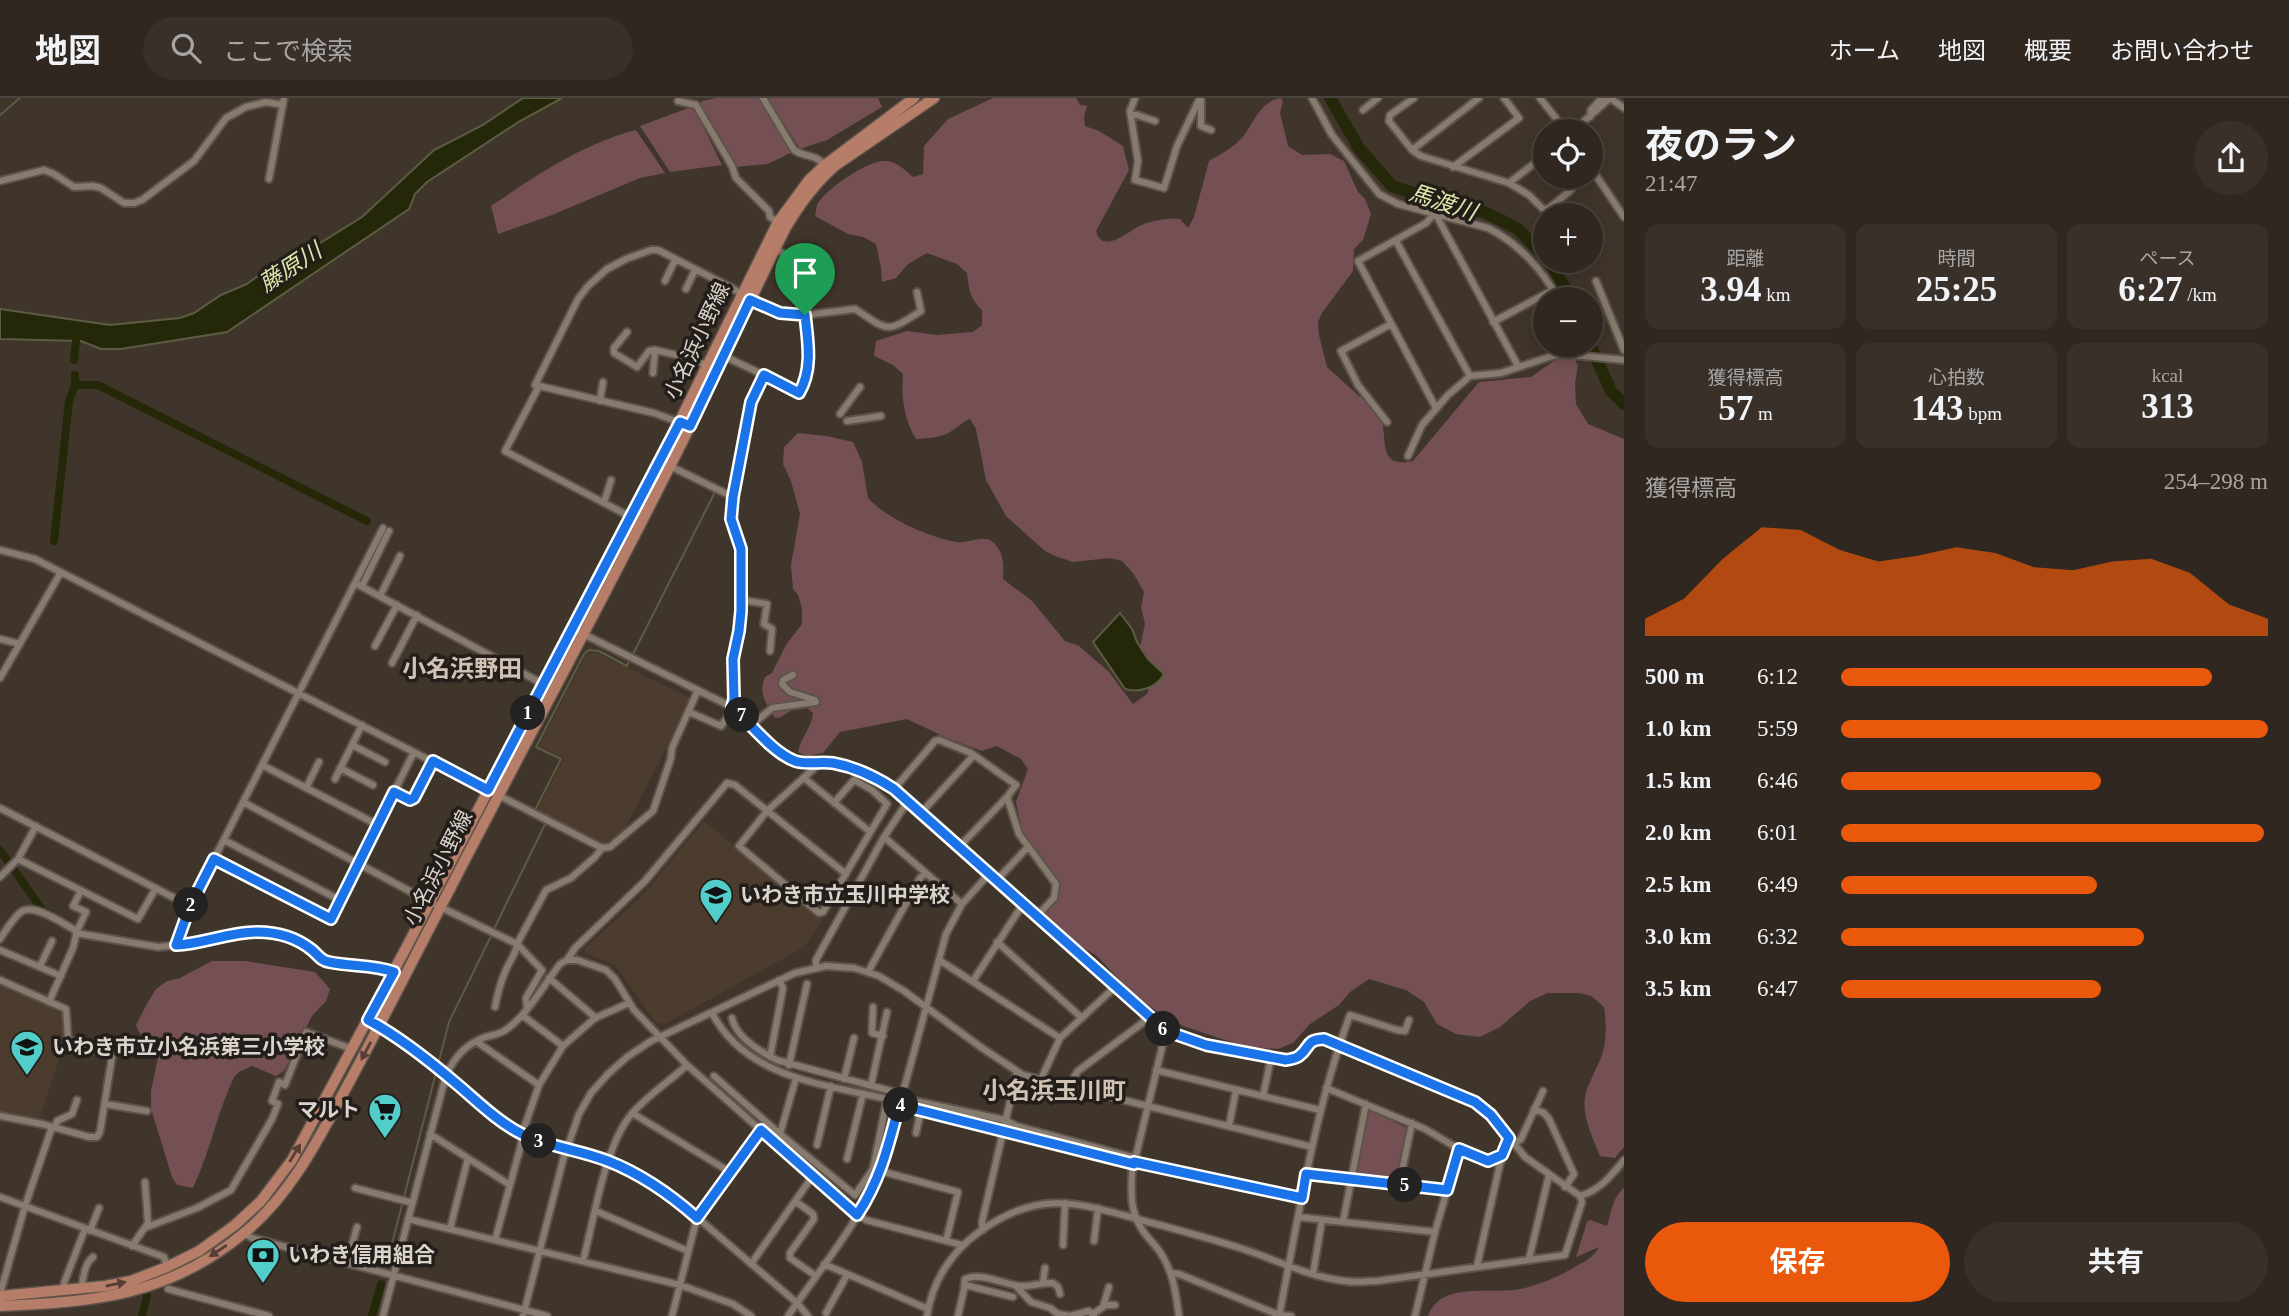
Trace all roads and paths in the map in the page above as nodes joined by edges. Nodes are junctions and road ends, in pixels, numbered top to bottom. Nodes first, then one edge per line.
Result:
1 (763, 98) edge
2 (914, 98) edge
3 (934, 98) edge
4 (1135, 98) edge
5 (1200, 98) edge
6 (1312, 98) edge
7 (1378, 98) edge
8 (1414, 98) edge
9 (1479, 98) edge
10 (1504, 98) edge
11 (1540, 98) edge
12 (1602, 98) edge
13 (1610, 98) edge
14 (284, 101) edge
15 (678, 101) dead end
16 (1624, 108) edge
17 (1363, 110) dead end
18 (1131, 115) junction
19 (1590, 117) junction
20 (1557, 119) edge
21 (1588, 119) edge
22 (1155, 121) dead end
23 (1211, 130) dead end
24 (1412, 150) junction
25 (825, 165) junction
26 (1533, 165) edge
27 (1453, 167) junction
28 (269, 179) dead end
29 (0, 181) edge
30 (1509, 183) junction
31 (1603, 186) edge
32 (1570, 189) edge
33 (1435, 213) junction
34 (1624, 217) edge
35 (778, 222) junction
36 (1396, 241) junction
37 (775, 248) junction
38 (675, 260) junction
39 (695, 270) junction
40 (665, 281) dead end
41 (1596, 281) dead end
42 (1551, 287) edge
43 (686, 289) dead end
44 (918, 292) dead end
45 (745, 297) junction
46 (1533, 301) edge
47 (805, 315) junction
48 (1493, 322) junction
49 (1391, 324) junction
50 (627, 332) dead end
51 (655, 350) junction
52 (1624, 350) edge
53 (724, 356) junction
54 (1549, 357) edge
55 (1598, 357) edge
56 (1624, 360) edge
57 (707, 366) junction
58 (1518, 366) junction
59 (653, 373) dead end
60 (764, 375) junction
61 (1470, 376) junction
62 (604, 382) dead end
63 (539, 386) junction
64 (860, 387) dead end
65 (600, 401) junction
66 (1436, 408) junction
67 (527, 412) junction
68 (840, 414) dead end
69 (534, 416) dead end
70 (881, 416) dead end
71 (847, 421) dead end
72 (1387, 422) dead end
73 (685, 424) junction
74 (1408, 456) dead end
75 (670, 466) junction
76 (611, 480) dead end
77 (733, 497) junction
78 (604, 503) junction
79 (631, 517) junction
80 (386, 530) dead end
81 (0, 550) edge
82 (400, 556) dead end
83 (61, 572) junction
84 (358, 585) junction
85 (380, 596) junction
86 (741, 600) junction
87 (397, 605) junction
88 (417, 615) junction
89 (572, 628) junction
90 (583, 634) junction
91 (0, 639) edge
92 (20, 644) junction
93 (375, 646) dead end
94 (769, 651) dead end
95 (392, 663) dead end
96 (793, 675) dead end
97 (0, 678) edge
98 (543, 684) junction
99 (698, 690) junction
100 (299, 693) junction
101 (732, 707) junction
102 (689, 712) junction
103 (362, 725) junction
104 (752, 725) junction
105 (352, 745) junction
106 (414, 751) junction
107 (974, 755) junction
108 (433, 761) junction
109 (319, 762) dead end
110 (385, 762) dead end
111 (821, 762) junction
112 (262, 765) junction
113 (340, 768) junction
114 (804, 778) junction
115 (335, 779) dead end
116 (373, 785) dead end
117 (306, 788) junction
118 (894, 789) junction
119 (394, 792) junction
120 (493, 792) junction
121 (1007, 797) junction
122 (908, 801) junction
123 (243, 802) junction
124 (834, 803) junction
125 (0, 808) edge
126 (767, 811) junction
127 (921, 813) junction
128 (378, 825) junction
129 (36, 827) junction
130 (869, 831) junction
131 (884, 837) junction
132 (224, 840) junction
133 (601, 848) junction
134 (959, 848) junction
135 (1027, 848) junction
136 (18, 859) junction
137 (214, 859) junction
138 (359, 863) junction
139 (846, 874) junction
140 (925, 874) junction
141 (989, 874) junction
142 (0, 877) edge
143 (996, 880) junction
144 (156, 888) junction
145 (81, 891) junction
146 (340, 900) junction
147 (430, 902) junction
148 (961, 904) junction
149 (1023, 904) junction
150 (190, 906) junction
151 (440, 907) junction
152 (1036, 917) junction
153 (77, 932) junction
154 (0, 939) edge
155 (51, 940) dead end
156 (997, 942) junction
157 (517, 944) junction
158 (176, 945) junction
159 (0, 950) edge
160 (567, 960) junction
161 (939, 960) junction
162 (40, 966) junction
163 (816, 968) junction
164 (394, 972) junction
165 (868, 972) junction
166 (61, 976) junction
167 (549, 978) junction
168 (0, 980) edge
169 (779, 980) junction
170 (973, 981) junction
171 (807, 984) dead end
172 (1115, 987) junction
173 (49, 1002) junction
174 (629, 1003) junction
175 (495, 1007) dead end
176 (873, 1007) dead end
177 (926, 1007) junction
178 (527, 1008) junction
179 (887, 1012) dead end
180 (712, 1013) junction
181 (522, 1015) junction
182 (596, 1018) junction
183 (732, 1018) dead end
184 (1082, 1018) junction
185 (1149, 1018) junction
186 (368, 1020) junction
187 (1409, 1020) dead end
188 (379, 1026) junction
189 (1166, 1031) junction
190 (883, 1036) junction
191 (660, 1037) junction
192 (854, 1038) dead end
193 (1060, 1038) junction
194 (477, 1042) junction
195 (1339, 1045) junction
196 (564, 1046) junction
197 (352, 1049) junction
198 (769, 1057) junction
199 (1271, 1058) junction
200 (687, 1065) junction
201 (789, 1065) junction
202 (1156, 1070) junction
203 (1017, 1072) junction
204 (446, 1075) junction
205 (714, 1076) dead end
206 (796, 1078) junction
207 (844, 1079) junction
208 (1041, 1079) junction
209 (539, 1085) junction
210 (831, 1086) junction
211 (872, 1086) junction
212 (1071, 1087) junction
213 (1326, 1088) junction
214 (1236, 1090) junction
215 (1543, 1091) dead end
216 (863, 1094) junction
217 (1263, 1096) junction
218 (901, 1099) junction
219 (77, 1100) dead end
220 (105, 1104) junction
221 (1366, 1104) junction
222 (1147, 1106) junction
223 (1534, 1109) junction
224 (921, 1110) junction
225 (1320, 1110) junction
226 (147, 1111) dead end
227 (632, 1113) junction
228 (0, 1116) edge
229 (1005, 1120) junction
230 (1412, 1124) junction
231 (1229, 1126) junction
232 (53, 1128) junction
233 (761, 1130) junction
234 (1003, 1131) junction
235 (916, 1133) dead end
236 (430, 1134) junction
237 (522, 1134) junction
238 (780, 1134) junction
239 (1509, 1138) junction
240 (1514, 1144) junction
241 (817, 1145) dead end
242 (1312, 1147) junction
243 (566, 1149) junction
244 (1459, 1149) junction
245 (1502, 1155) junction
246 (468, 1158) junction
247 (848, 1159) dead end
248 (1624, 1160) edge
249 (608, 1161) junction
250 (1134, 1162) junction
251 (877, 1170) junction
252 (730, 1172) junction
253 (1306, 1174) junction
254 (1549, 1175) junction
255 (812, 1177) junction
256 (1352, 1180) junction
257 (145, 1182) dead end
258 (510, 1185) junction
259 (1399, 1185) junction
260 (1565, 1187) junction
261 (355, 1188) dead end
262 (1447, 1190) junction
263 (1580, 1196) junction
264 (0, 1197) edge
265 (1302, 1198) junction
266 (795, 1201) junction
267 (413, 1203) junction
268 (1065, 1203) junction
269 (25, 1206) junction
270 (99, 1208) dead end
271 (1098, 1208) junction
272 (596, 1211) junction
273 (857, 1215) junction
274 (1298, 1217) junction
275 (697, 1218) junction
276 (408, 1219) junction
277 (1136, 1219) junction
278 (1322, 1220) junction
279 (1343, 1223) junction
280 (235, 1225) junction
281 (147, 1227) junction
282 (357, 1227) dead end
283 (450, 1229) junction
284 (87, 1230) junction
285 (983, 1230) junction
286 (1435, 1232) junction
287 (244, 1233) junction
288 (495, 1240) junction
289 (946, 1241) junction
290 (1094, 1241) dead end
291 (961, 1245) junction
292 (1063, 1245) dead end
293 (132, 1246) junction
294 (540, 1250) junction
295 (688, 1251) junction
296 (93, 1256) dead end
297 (1529, 1259) junction
298 (583, 1261) junction
299 (347, 1263) junction
300 (751, 1264) junction
301 (824, 1264) junction
302 (1288, 1265) junction
303 (1477, 1266) junction
304 (167, 1267) junction
305 (1045, 1268) dead end
306 (1171, 1273) junction
307 (1313, 1274) junction
308 (1425, 1274) junction
309 (393, 1275) junction
310 (847, 1275) junction
311 (816, 1276) junction
312 (1043, 1283) junction
313 (680, 1285) junction
314 (1016, 1285) junction
315 (1109, 1287) dead end
316 (964, 1288) junction
317 (168, 1289) dead end
318 (82, 1290) junction
319 (63, 1291) junction
320 (1060, 1294) dead end
321 (0, 1295) edge
322 (1013, 1297) dead end
323 (797, 1303) junction
324 (1104, 1305) junction
325 (0, 1306) edge
326 (1115, 1306) dead end
327 (244, 1313) edge
328 (524, 1313) edge
329 (827, 1313) dead end
330 (928, 1313) edge
331 (1093, 1315) edge
332 (1279, 1315) edge
333 (269, 1316) edge
334 (383, 1316) edge
335 (547, 1316) edge
336 (672, 1316) edge
337 (751, 1316) edge
338 (788, 1316) edge
339 (808, 1316) edge
340 (958, 1316) edge
341 (1179, 1316) edge
342 (1291, 1316) edge
343 (1415, 1316) edge

1 - 25 street
2 - 25 main road, 小名浜小野線
3 - 37 main road, 小名浜小野線
4 - 18 street
5 - 18 street
5 - 23 street
6 - 33 street
7 - 17 street
8 - 24 street
9 - 24 street
10 - 27 street
11 - 20 street
12 - 19 street
13 - 16 street
13 - 19 street
14 - 28 street
14 - 29 street
15 - 35 street
18 - 22 street
19 - 21 street
24 - 27 street
25 - 35 main road, 小名浜小野線
26 - 30 street
27 - 30 street
30 - 32 street
31 - 34 street
33 - 36 street
33 - 42 street
33 - 48 street
35 - 45 main road, 小名浜小野線
36 - 49 street
36 - 61 street
37 - 45 main road, 小名浜小野線
37 - 47 street
38 - 39 street
38 - 40 street
38 - 63 street
39 - 43 street
39 - 45 street
41 - 52 street
44 - 47 street
45 - 47 street
45 - 53 main road, 小名浜小野線
45 - 57 main road, 小名浜小野線
46 - 48 street
47 - 60 street
48 - 58 street
49 - 66 street
49 - 72 street
50 - 51 street
51 - 57 street
51 - 59 street
53 - 60 street
53 - 73 main road, 小名浜小野線
54 - 58 street
55 - 56 street
57 - 73 main road, 小名浜小野線
58 - 61 street
60 - 77 street
61 - 66 street
62 - 65 street
63 - 65 street
63 - 67 street
64 - 68 street
65 - 73 street
66 - 74 street
67 - 69 street
67 - 78 street
70 - 71 street
73 - 75 main road, 小名浜小野線
73 - 79 main road, 小名浜小野線
75 - 77 street
75 - 90 main road, 小名浜小野線
76 - 78 street
77 - 86 street
78 - 79 street
79 - 89 main road, 小名浜小野線
80 - 84 street
81 - 83 street
82 - 85 street
83 - 92 street
83 - 100 street
84 - 85 street
84 - 100 street
85 - 87 street
86 - 94 street
86 - 101 street
87 - 88 street
87 - 93 street
88 - 95 street
88 - 98 street
89 - 90 street
89 - 98 main road, 小名浜小野線
90 - 99 street
90 - 120 main road, 小名浜小野線
91 - 92 street
92 - 97 street
96 - 104 street
98 - 120 main road, 小名浜小野線
99 - 101 street
99 - 102 street
100 - 103 street
100 - 112 street
101 - 102 street
101 - 104 street
102 - 133 street
103 - 105 street
103 - 106 street
104 - 111 street
105 - 110 street
105 - 113 street
106 - 108 street
106 - 119 street
107 - 118 street
107 - 121 street
107 - 127 street
108 - 119 street
108 - 120 street
109 - 117 street
111 - 114 street
111 - 118 street
112 - 117 street
112 - 123 street
113 - 115 street
113 - 116 street
114 - 124 street
114 - 126 street
117 - 128 street
118 - 122 street
119 - 128 street
120 - 133 street
120 - 147 main road, 小名浜小野線
120 - 151 main road, 小名浜小野線
121 - 134 street
121 - 135 street
122 - 127 street
122 - 131 street
123 - 132 street
123 - 138 street
124 - 130 street
124 - 130 street
125 - 129 street
126 - 139 street
126 - 139 street
126 - 160 street
127 - 134 street
128 - 138 street
129 - 136 street
129 - 144 street
130 - 139 street
131 - 140 street
131 - 163 street
132 - 137 street
132 - 146 street
133 - 157 street
134 - 141 street
135 - 143 street
135 - 152 street
136 - 142 street
136 - 145 street
137 - 146 street
137 - 150 street
138 - 146 street
138 - 147 street
140 - 148 street
140 - 165 street
141 - 143 street
141 - 148 street
143 - 149 street
144 - 145 street
144 - 150 street
145 - 153 street
147 - 151 street
147 - 164 main road, 小名浜小野線
148 - 161 street
149 - 152 street
149 - 156 street
150 - 158 street
151 - 157 street
151 - 188 main road, 小名浜小野線
152 - 172 street
153 - 154 street
153 - 158 street
153 - 166 street
155 - 162 street
156 - 170 street
156 - 184 street
157 - 175 street
157 - 178 street
158 - 164 street
159 - 162 street
160 - 167 street
160 - 174 street
161 - 170 street
161 - 177 street
162 - 166 street
163 - 165 street
163 - 169 street
164 - 186 main road, 小名浜小野線
165 - 177 street
166 - 173 street
167 - 178 street
167 - 182 street
168 - 173 street
169 - 180 street
169 - 198 street
170 - 193 street
171 - 201 street
172 - 184 street
172 - 185 street
173 - 220 street
174 - 182 street
174 - 191 street
176 - 190 street
177 - 203 street
177 - 218 street
178 - 181 street
179 - 190 street
180 - 191 street
180 - 206 street
181 - 194 street
181 - 196 street
182 - 196 street
183 - 198 street
184 - 193 street
185 - 189 street
185 - 212 street
186 - 188 street
186 - 197 main road, 小名浜小野線
187 - 195 street
188 - 204 street
188 -> 287 main road, 小名浜小野線
189 - 199 street
189 - 202 street
190 - 211 street
191 - 200 street
191 - 243 street
192 - 207 street
193 - 208 street
194 - 204 street
194 - 209 street
195 - 199 street
195 - 213 street
195 - 239 street
196 - 209 street
280 -> 197 main road, 小名浜小野線
197 - 281 street
198 - 201 street
199 - 217 street
200 - 227 street
200 - 233 street
201 - 207 street
202 - 214 street
202 - 222 street
203 - 208 street
203 - 229 street
204 - 236 street
204 - 237 street
205 - 238 street
206 - 210 street
206 - 238 street
207 - 211 street
208 - 212 street
209 - 237 street
210 - 216 street
210 - 241 street
211 - 218 street
212 - 222 street
213 - 221 street
213 - 225 street
214 - 217 street
214 - 231 street
215 - 223 street
216 - 247 street
216 - 251 street
217 - 225 street
218 - 224 street
218 - 229 street
218 - 251 street
219 - 232 street
220 - 226 street
220 - 232 street
221 - 230 street
221 - 256 street
222 - 231 street
222 - 250 street
223 - 240 street
223 - 260 street
224 - 234 street
224 - 235 street
225 - 242 street
227 - 249 street
227 - 252 street
228 - 232 street
229 - 234 street
229 - 250 street
230 - 244 street
230 - 259 street
231 - 242 street
232 - 269 street
233 - 252 street
233 - 255 street
234 - 250 street
234 - 285 street
236 - 246 street
236 - 267 street
237 - 243 street
237 - 258 street
238 - 251 street
239 - 240 street
239 - 245 street
240 - 254 street
242 - 253 street
243 - 249 street
243 - 294 street
244 - 245 street
244 - 262 street
245 - 303 street
246 - 258 street
246 - 283 street
248 - 263 street
249 - 272 street
249 - 275 street
250 - 265 street
250 - 277 street
251 - 273 street
251 - 289 street
252 - 275 street
253 - 256 street
253 - 265 street
254 - 260 street
254 - 297 street
255 - 266 street
255 - 273 street
256 - 259 street
256 - 279 street
257 - 281 street
258 - 288 street
259 - 262 street
260 - 263 street
261 - 267 street
262 - 286 street
263 - 297 street
264 - 269 street
265 - 274 street
266 - 300 street
266 - 311 street
267 - 276 street
268 - 271 street
268 - 285 street
268 - 292 street
269 - 284 street
269 - 321 street
270 - 284 street
271 - 277 street
271 - 290 street
272 - 295 street
272 - 298 street
273 - 289 street
273 - 301 street
274 - 278 street
274 - 302 street
275 - 295 street
275 - 300 street
276 - 283 street
276 - 309 street
277 - 302 street
277 - 306 street
278 - 279 street
278 - 307 street
279 - 286 street
280 - 287 street
280 - 304 main road, 小名浜小野線
281 - 293 street
282 - 299 street
283 - 288 street
284 - 293 street
284 - 319 street
285 - 291 street
286 - 308 street
287 - 299 street
287 -> 325 main road, 小名浜小野線
288 - 294 street
289 - 291 street
291 - 330 street
293 - 304 street
294 - 298 street
294 - 328 street
295 - 313 street
296 - 318 street
297 - 303 street
298 - 313 street
299 - 309 street
300 - 323 street
301 - 310 street
301 - 311 street
302 - 307 street
302 - 332 street
303 - 308 street
318 -> 304 main road, 小名浜小野線
305 - 312 street
306 - 332 street
306 - 341 street
307 - 308 street
308 - 343 street
309 - 328 street
309 - 334 street
310 - 329 street
310 - 330 street
311 - 323 street
312 - 314 street
312 - 320 street
313 - 336 street
313 - 337 street
314 - 316 street
314 - 331 street
315 - 324 street
316 - 322 street
316 - 340 street
317 - 327 street
318 - 319 main road, 小名浜小野線
319 - 321 main road, 小名浜小野線
323 - 338 street
323 - 339 street
324 - 326 street
324 - 331 street
327 - 333 street
328 - 335 street
332 - 342 street

